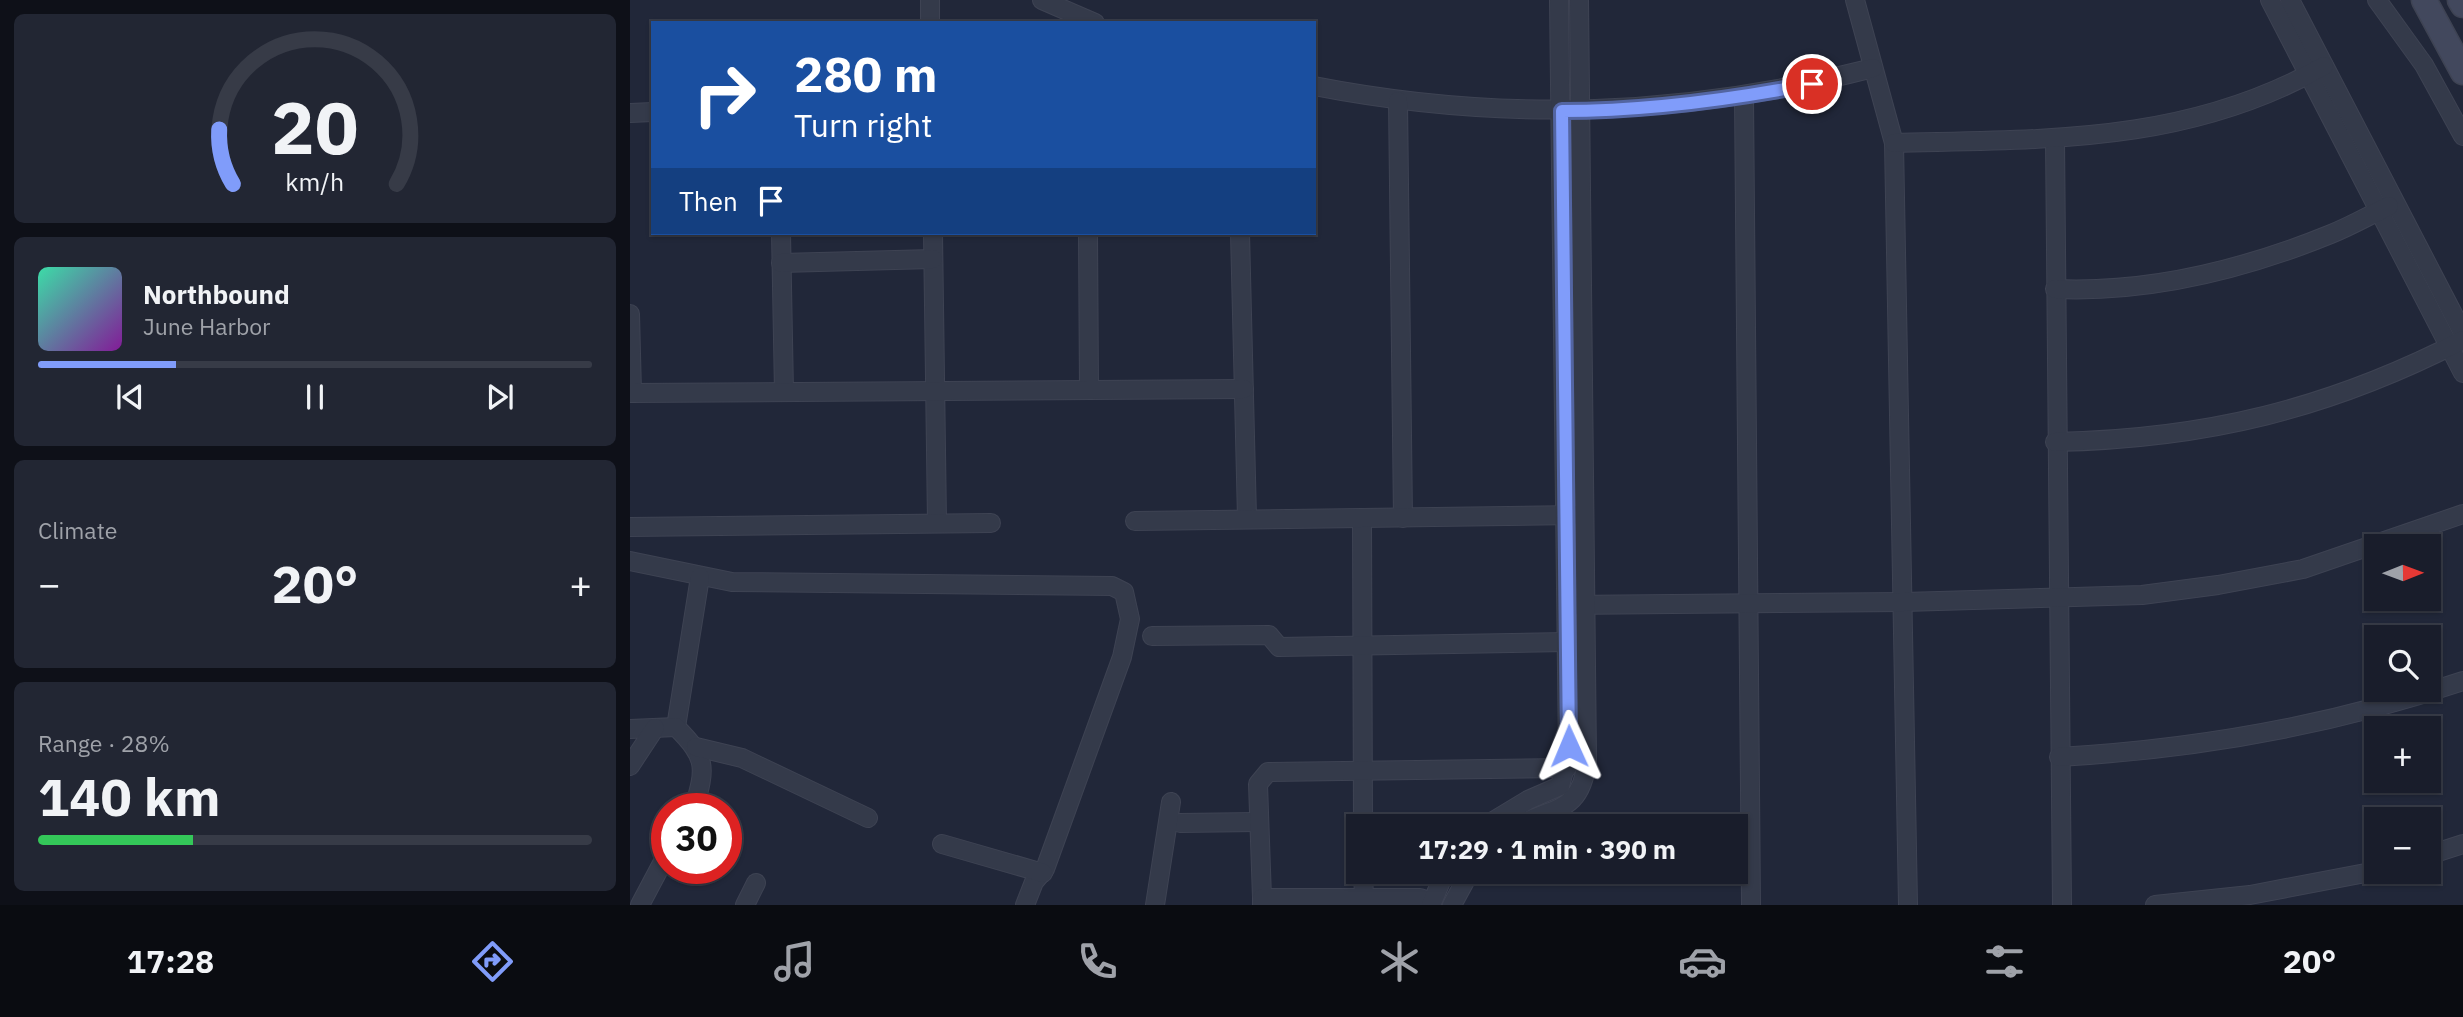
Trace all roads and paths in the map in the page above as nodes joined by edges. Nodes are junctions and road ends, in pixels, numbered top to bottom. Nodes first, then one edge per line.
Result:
1 (930, 0) edge
2 (1042, 0) edge
3 (1559, 0) edge
4 (1580, 0) edge
5 (1856, 0) edge
6 (2270, 0) edge
7 (2290, 0) edge
8 (2377, 0) edge
9 (2424, 0) edge
10 (2460, 0) edge
11 (2463, 5) edge
12 (930, 21) edge
13 (1088, 21) edge
14 (1873, 68) junction
15 (2316, 70) junction
16 (2463, 72) edge
17 (1316, 86) edge
18 (1744, 97) junction
19 (1398, 101) junction
20 (1571, 111) junction
21 (651, 112) edge
22 (630, 113) edge
23 (2463, 136) edge
24 (2055, 139) junction
25 (1894, 143) junction
26 (2387, 207) junction
27 (781, 235) edge
28 (933, 235) edge
29 (1088, 235) edge
30 (1240, 235) edge
31 (933, 259) junction
32 (781, 263) junction
33 (2055, 289) junction
34 (630, 314) edge
35 (2463, 333) edge
36 (2456, 344) edge
37 (2463, 373) edge
38 (1244, 389) junction
39 (1090, 390) junction
40 (935, 391) junction
41 (784, 392) junction
42 (631, 393) edge
43 (2055, 442) junction
44 (2463, 514) edge
45 (1576, 515) junction
46 (1362, 517) junction
47 (1247, 518) junction
48 (1403, 518) junction
49 (1135, 521) dead end
50 (937, 523) junction
51 (991, 523) dead end
52 (630, 527) edge
53 (630, 561) edge
54 (700, 577) junction
55 (2058, 598) junction
56 (1904, 602) junction
57 (1750, 604) junction
58 (1576, 606) junction
59 (1152, 636) dead end
60 (1567, 642) junction
61 (1362, 646) junction
62 (2463, 681) edge
63 (676, 727) junction
64 (655, 728) junction
65 (630, 729) edge
66 (696, 747) junction
67 (2059, 757) junction
68 (630, 766) edge
69 (1567, 768) junction
70 (1362, 770) junction
71 (697, 793) edge
72 (1171, 802) dead end
73 (1363, 814) edge
74 (1505, 814) edge
75 (1546, 814) edge
76 (1744, 814) edge
77 (868, 818) dead end
78 (1257, 822) junction
79 (1181, 823) dead end
80 (942, 844) dead end
81 (2463, 844) edge
82 (2441, 851) edge
83 (1043, 873) junction
84 (2364, 873) edge
85 (1748, 879) edge
86 (755, 883) dead end
87 (651, 884) edge
88 (1363, 884) edge
89 (1440, 884) edge
90 (1463, 884) edge
91 (1364, 897) junction
92 (1262, 901) edge
93 (1431, 904) edge
94 (640, 905) edge
95 (745, 905) edge
96 (1025, 905) edge
97 (1155, 905) edge
98 (1452, 905) edge
99 (1751, 905) edge
100 (1908, 905) edge
101 (2062, 905) edge
102 (2155, 905) edge

1 - 12 street
2 - 13 street
3 - 20 street
4 - 20 street
5 - 14 street
6 - 15 street
7 - 15 street
8 - 23 street
9 - 16 main road
10 - 11 main road
14 - 18 street
14 - 25 street
15 - 24 street
15 - 26 street
17 - 19 street
18 - 20 street
18 - 57 street
19 - 20 street
19 - 48 street
20 - 45 street
21 - 22 street
24 - 25 street
24 - 33 street
25 - 56 street
26 - 33 street
26 - 35 street
26 - 36 street
27 - 32 street
28 - 31 street
29 - 39 street
30 - 38 street
31 - 32 street
31 - 40 street
32 - 41 street
33 - 43 street
34 - 42 street
36 - 37 street
36 - 43 street
38 - 39 street
38 - 47 street
39 - 40 street
40 - 41 street
40 - 50 street
41 - 42 street
43 - 55 street
44 - 55 street
45 - 48 street
45 - 58 street
46 - 47 street
46 - 48 street
46 - 61 street
47 - 49 street
50 - 51 street
50 - 52 street
53 - 54 street
54 - 63 street
54 - 83 street
55 - 56 street
55 - 67 street
56 - 57 street
56 - 100 street
57 - 58 street
57 - 76 street
58 - 60 street
58 - 75 street
59 - 61 street
60 - 61 street
60 - 69 street
61 - 70 street
62 - 67 street
63 - 64 street
63 - 66 street
64 - 65 street
64 - 68 street
66 - 71 street
66 - 77 street
67 - 101 street
69 - 70 street
69 - 74 street
70 - 73 street
70 - 78 street
72 - 97 street
78 - 79 street
78 - 92 street
80 - 83 street
81 - 82 street
83 - 96 street
84 - 102 street
85 - 99 street
86 - 95 street
87 - 94 street
88 - 91 street
89 - 93 street
90 - 98 street
91 - 92 street
91 - 93 street

